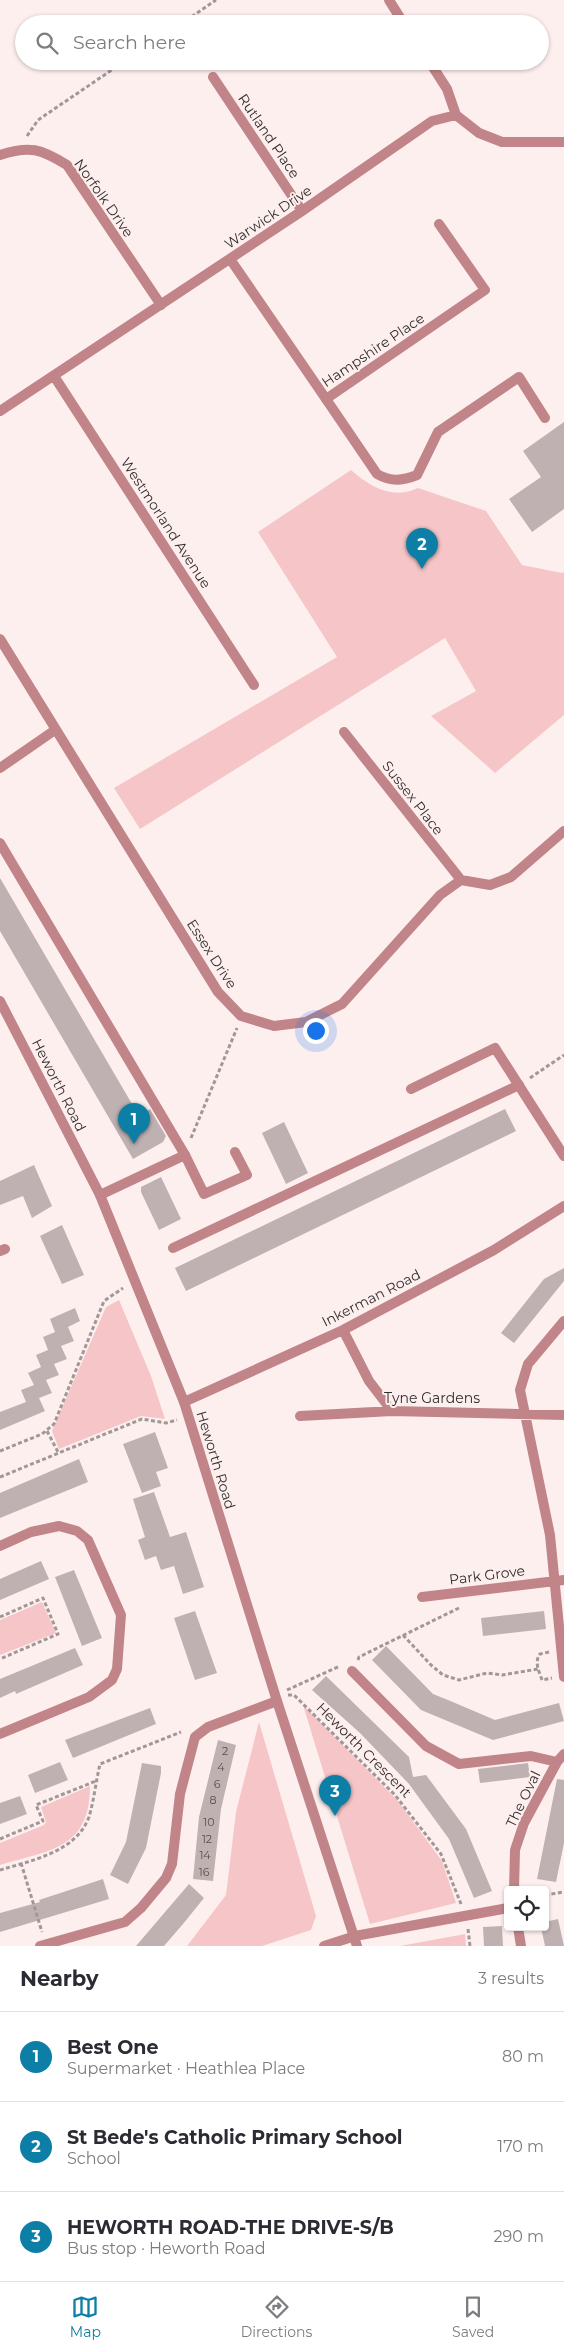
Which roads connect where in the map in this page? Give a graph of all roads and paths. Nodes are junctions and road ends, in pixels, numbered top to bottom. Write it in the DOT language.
graph roads {
  1 [pos="216,0"];
  2 [pos="389,0"];
  3 [pos="194,15"];
  4 [pos="398,15"];
  5 [pos="112,70"];
  6 [pos="434,70"];
  7 [pos="213,77"];
  8 [pos="456,115"];
  9 [pos="564,142"];
  10 [pos="19,148"];
  11 [pos="0,155"];
  12 [pos="302,211"];
  13 [pos="439,224"];
  14 [pos="230,259"];
  15 [pos="161,305"];
  16 [pos="54,376"];
  17 [pos="326,399"];
  18 [pos="0,411"];
  19 [pos="545,418"];
  20 [pos="0,639"];
  21 [pos="254,685"];
  22 [pos="55,730"];
  23 [pos="344,732"];
  24 [pos="0,768"];
  25 [pos="564,831"];
  26 [pos="0,843"];
  27 [pos="461,880"];
  28 [pos="0,1001"];
  29 [pos="242,1016"];
  30 [pos="4,1018"];
  31 [pos="564,1055"];
  32 [pos="519,1085"];
  33 [pos="411,1089"];
  34 [pos="235,1152"];
  35 [pos="185,1155"];
  36 [pos="564,1156"];
  37 [pos="100,1195"];
  38 [pos="564,1206"];
  39 [pos="172,1248"];
  40 [pos="136,1279"];
  41 [pos="564,1321"];
  42 [pos="343,1330"];
  43 [pos="184,1402"];
  44 [pos="392,1411"];
  45 [pos="523,1413"];
  46 [pos="564,1415"];
  47 [pos="300,1416"];
  48 [pos="189,1417"];
  49 [pos="47,1431"];
  50 [pos="0,1451"];
  51 [pos="58,1452"];
  52 [pos="0,1477"];
  53 [pos="0,1546"];
  54 [pos="560,1580"];
  55 [pos="486,1589"];
  56 [pos="422,1597"];
  57 [pos="0,1617"];
  58 [pos="403,1635"];
  59 [pos="0,1659"];
  60 [pos="538,1670"];
  61 [pos="352,1671"];
  62 [pos="564,1677"];
  63 [pos="276,1698"];
  64 [pos="0,1734"];
  65 [pos="195,1736"];
  66 [pos="561,1758"];
  67 [pos="96,1781"];
  68 [pos="0,1839"];
  69 [pos="21,1863"];
  70 [pos="0,1870"];
  71 [pos="514,1886"];
  72 [pos="564,1892"];
  73 [pos="549,1894"];
  74 [pos="504,1909"];
  75 [pos="466,1916"];
  76 [pos="519,1931"];
  77 [pos="356,1941"];
  78 [pos="43,1945"];
  79 [pos="324,1946"];
  80 [pos="470,1946"];
  81 [pos="522,1946"];
  1 -- 3 [label="path"];
  2 -- 4 [label="street"];
  5 -- 10 [label="path"];
  6 -- 8 [label="street"];
  7 -- 12 [label="street, Rutland Place"];
  8 -- 9 [label="street"];
  8 -- 12 [label="street, Warwick Drive"];
  10 -- 11 [label="street, Norfolk Drive"];
  10 -- 15 [label="street, Norfolk Drive"];
  12 -- 14 [label="street, Warwick Drive"];
  13 -- 17 [label="street, Hampshire Place"];
  14 -- 15 [label="street, Warwick Drive"];
  14 -- 17 [label="street, Hampshire Place"];
  15 -- 16 [label="street, Warwick Drive"];
  16 -- 18 [label="street, Warwick Drive"];
  16 -- 21 [label="street, Westmorland Avenue"];
  17 -- 19 [label="street"];
  20 -- 22 [label="street, Essex Drive"];
  22 -- 24 [label="street"];
  22 -- 29 [label="street, Essex Drive"];
  23 -- 27 [label="street, Sussex Place"];
  25 -- 27 [label="street"];
  26 -- 35 [label="street"];
  27 -- 29 [label="street, Essex Drive"];
  28 -- 30 [label="street, Heworth Road"];
  29 -- 35 [label="path"];
  30 -- 37 [label="street, Heworth Road"];
  31 -- 32 [label="path"];
  32 -- 33 [label="street"];
  32 -- 36 [label="street"];
  32 -- 39 [label="street"];
  34 -- 35 [label="street"];
  35 -- 37 [label="street"];
  37 -- 40 [label="street, Heworth Road"];
  38 -- 42 [label="street, Inkerman Road"];
  40 -- 43 [label="street, Heworth Road"];
  40 -- 49 [label="path"];
  41 -- 45 [label="street"];
  42 -- 43 [label="street, Inkerman Road"];
  42 -- 44 [label="street"];
  43 -- 48 [label="street, Heworth Road"];
  44 -- 45 [label="street, Tyne Gardens"];
  44 -- 47 [label="street, Tyne Gardens"];
  45 -- 46 [label="street, Tyne Gardens"];
  45 -- 54 [label="street"];
  48 -- 51 [label="path"];
  48 -- 63 [label="street, Heworth Road"];
  49 -- 50 [label="path"];
  49 -- 51 [label="path"];
  51 -- 52 [label="path"];
  53 -- 64 [label="street"];
  54 -- 55 [label="street, Park Grove"];
  54 -- 62 [label="street"];
  55 -- 56 [label="street, Park Grove"];
  55 -- 58 [label="path"];
  57 -- 59 [label="path"];
  58 -- 60 [label="path"];
  58 -- 61 [label="path"];
  61 -- 63 [label="path"];
  61 -- 66 [label="street"];
  63 -- 65 [label="street"];
  63 -- 75 [label="path, Heworth Crescent"];
  63 -- 77 [label="street, Heworth Road"];
  65 -- 67 [label="path"];
  65 -- 78 [label="street"];
  66 -- 71 [label="street, The Oval"];
  67 -- 68 [label="path"];
  67 -- 69 [label="path"];
  69 -- 70 [label="path"];
  69 -- 78 [label="path"];
  72 -- 73 [label="path"];
  74 -- 75 [label="street"];
  75 -- 77 [label="street"];
  75 -- 80 [label="path, Heworth Crescent"];
  76 -- 81 [label="street"];
  77 -- 79 [label="street"];
}
